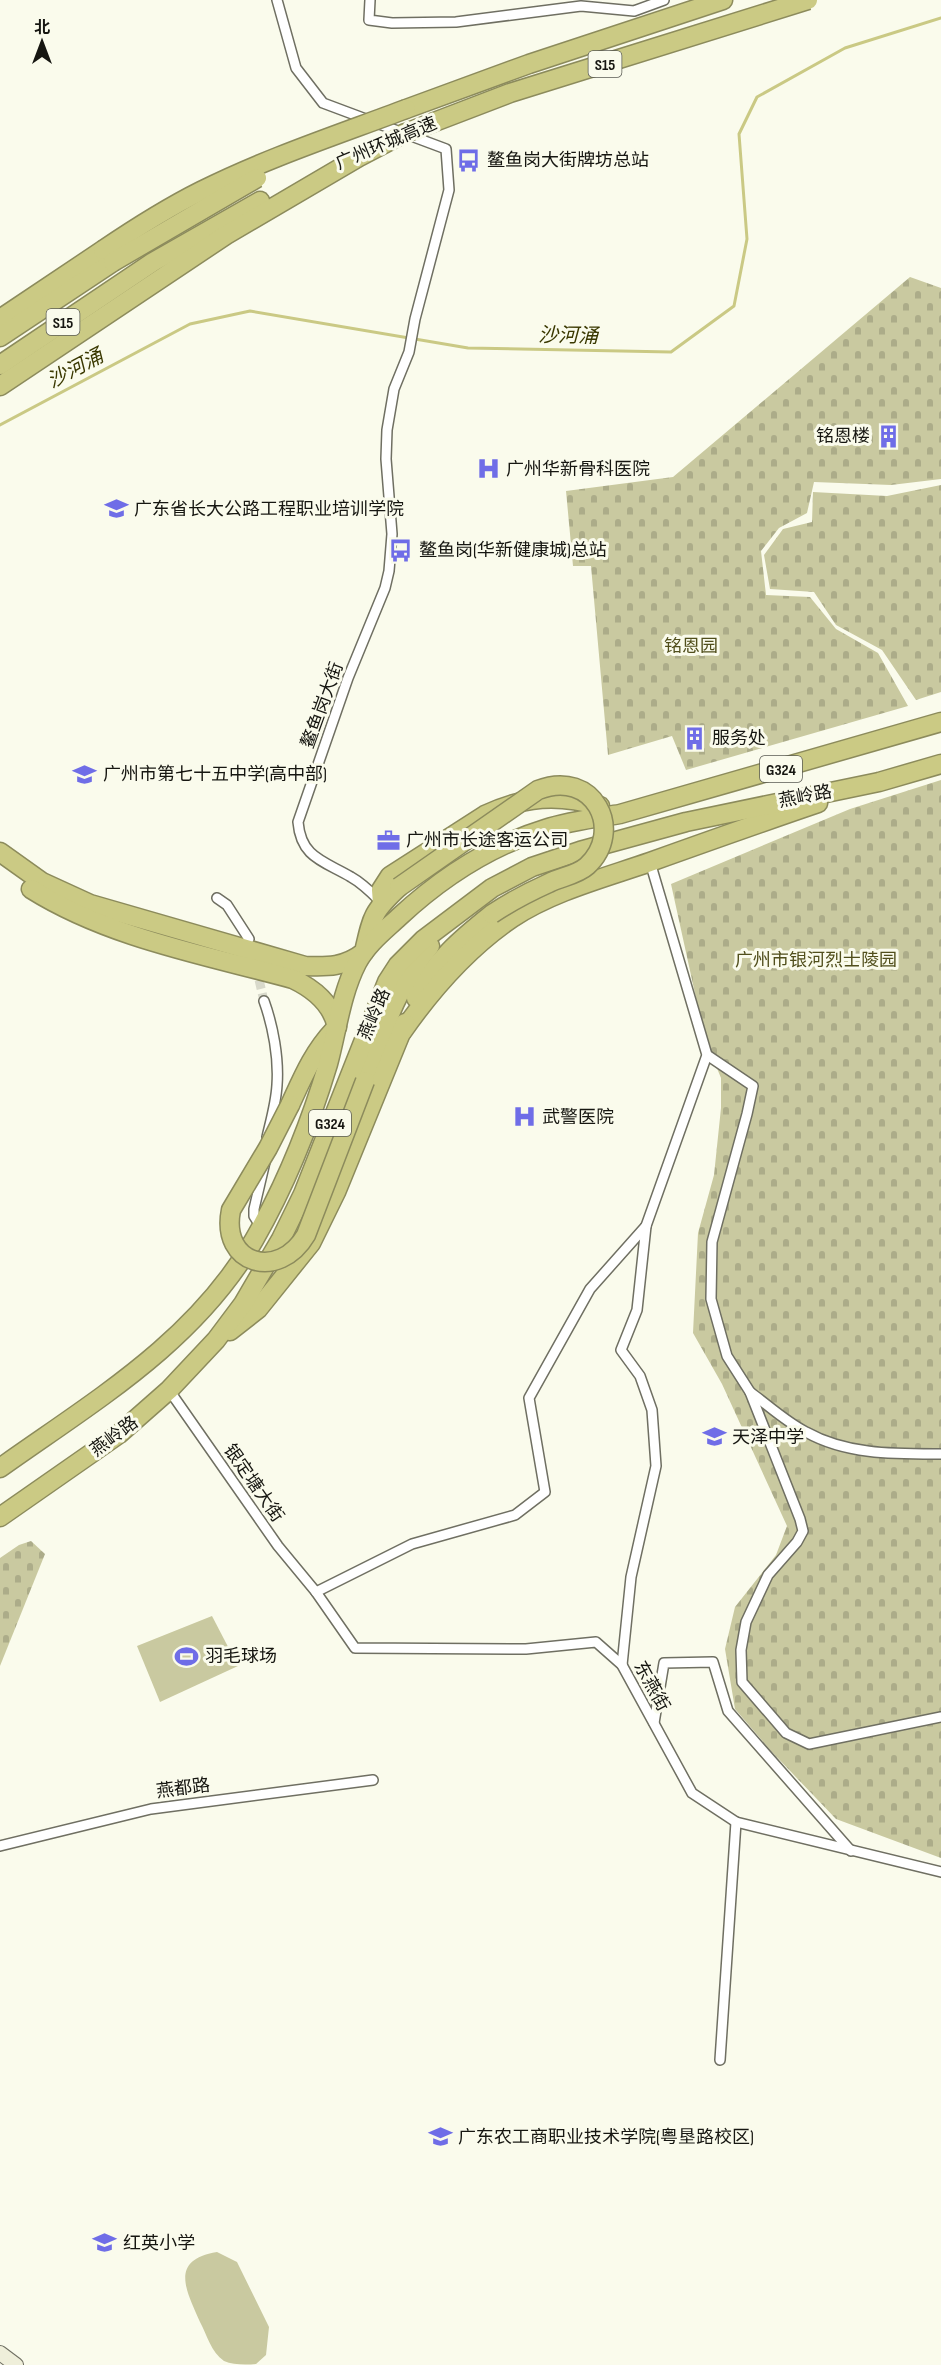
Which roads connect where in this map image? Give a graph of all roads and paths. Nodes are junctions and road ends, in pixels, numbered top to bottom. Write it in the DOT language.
graph roads {
  1 [pos="278,0"];
  2 [pos="370,0"];
  3 [pos="664,0"];
  4 [pos="723,0"];
  5 [pos="808,0"];
  6 [pos="406,109"];
  7 [pos="403,134"];
  8 [pos="0,319"];
  9 [pos="0,337"];
  10 [pos="0,365"];
  11 [pos="0,386"];
  12 [pos="941,722"];
  13 [pos="941,764"];
  14 [pos="879,782"];
  15 [pos="620,814"];
  16 [pos="0,852"];
  17 [pos="650,862"];
  18 [pos="0,866"];
  19 [pos="217,898"];
  20 [pos="382,903"];
  21 [pos="454,917"];
  22 [pos="169,937"];
  23 [pos="249,939"];
  24 [pos="364,952"];
  25 [pos="264,1001"];
  26 [pos="337,1027"];
  27 [pos="402,1032"];
  28 [pos="706,1055"];
  29 [pos="646,1226"];
  30 [pos="261,1227"];
  31 [pos="216,1340"];
  32 [pos="169,1390"];
  33 [pos="750,1392"];
  34 [pos="941,1454"];
  35 [pos="0,1468"];
  36 [pos="0,1517"];
  37 [pos="316,1592"];
  38 [pos="622,1665"];
  39 [pos="941,1717"];
  40 [pos="654,1723"];
  41 [pos="374,1780"];
  42 [pos="736,1822"];
  43 [pos="0,1846"];
  44 [pos="851,1851"];
  45 [pos="941,1872"];
  46 [pos="720,2060"];
  47 [pos="0,2353"];
  48 [pos="16,2365"];
  1 -- 20 [label="street, 鳌鱼岗大街"];
  2 -- 3 [label="street"];
  4 -- 6 [label="highway, 广州环城高速 / S15"];
  5 -- 7 [label="highway, 广州环城高速 / S15, bridge"];
  6 -- 8 [label="highway, bridge"];
  6 -- 9 [label="highway, 广州环城高速 / S15, bridge"];
  7 -- 10 [label="highway, 广州环城高速 / S15"];
  7 -- 11 [label="highway"];
  12 -- 15 [label="highway, 燕岭路 / G324"];
  13 -- 14 [label="highway, 燕岭路 / G324"];
  14 -- 17 [label="highway"];
  14 -- 21 [label="highway, 燕岭路 / G324"];
  15 -- 20 [label="highway"];
  15 -- 24 [label="highway, 燕岭路 / G324"];
  16 -- 22 [label="highway"];
  17 -- 27 [label="highway"];
  17 -- 28 [label="street"];
  18 -- 22 [label="highway"];
  19 -- 23 [label="street"];
  20 -- 24 [label="highway"];
  20 -- 27 [label="highway, bridge"];
  21 -- 26 [label="highway, bridge"];
  21 -- 31 [label="highway, 燕岭路 / G324"];
  22 -- 24 [label="highway"];
  22 -- 26 [label="highway"];
  24 -- 26 [label="highway, 燕岭路 / G324"];
  25 -- 30 [label="street"];
  26 -- 30 [label="highway, 燕岭路 / G324"];
  27 -- 31 [label="highway"];
  28 -- 29 [label="street"];
  28 -- 33 [label="street"];
  29 -- 37 [label="street"];
  29 -- 38 [label="street"];
  30 -- 35 [label="highway, 燕岭路 / G324"];
  31 -- 32 [label="highway, 燕岭路 / G324"];
  32 -- 36 [label="highway, 燕岭路 / G324"];
  32 -- 37 [label="street, 银定塘大街"];
  33 -- 34 [label="street"];
  33 -- 39 [label="street"];
  37 -- 38 [label="street, 东燕街"];
  38 -- 40 [label="street, 东燕街"];
  40 -- 42 [label="street, 东燕街"];
  40 -- 44 [label="street"];
  41 -- 43 [label="street, 燕都路"];
  42 -- 44 [label="street, 东燕街"];
  42 -- 46 [label="street"];
  44 -- 45 [label="street, 东燕街"];
  47 -- 48 [label="main road"];
}
